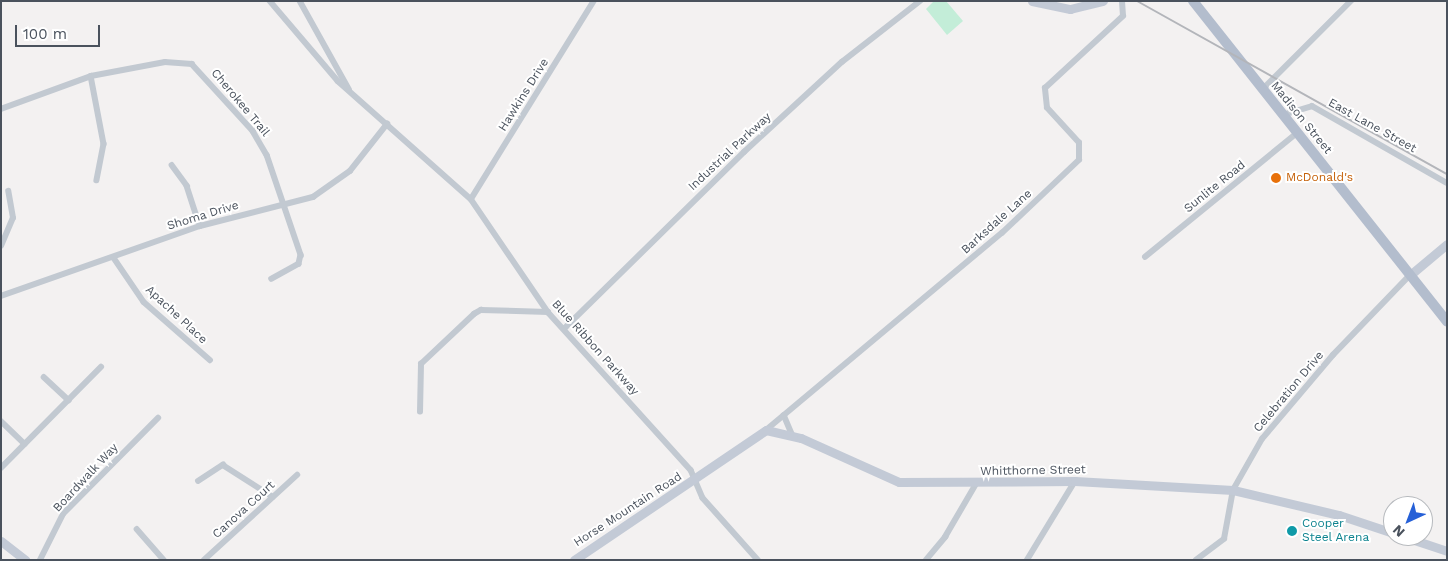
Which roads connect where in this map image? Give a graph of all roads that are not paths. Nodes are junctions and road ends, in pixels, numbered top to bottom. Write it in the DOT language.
graph roads {
  1 [pos="270,1"];
  2 [pos="300,1"];
  3 [pos="594,1"];
  4 [pos="920,1"];
  5 [pos="1032,1"];
  6 [pos="1103,1"];
  7 [pos="1122,1"];
  8 [pos="1193,1"];
  9 [pos="1351,1"];
  10 [pos="91,76"];
  11 [pos="1262,90"];
  12 [pos="349,91"];
  13 [pos="1,109"];
  14 [pos="1283,115"];
  15 [pos="387,124"];
  16 [pos="1298,133"];
  17 [pos="172,165"];
  18 [pos="97,180"];
  19 [pos="1447,182"];
  20 [pos="8,191"];
  21 [pos="471,199"];
  22 [pos="284,204"];
  23 [pos="200,226"];
  24 [pos="1447,244"];
  25 [pos="1,246"];
  26 [pos="1146,257"];
  27 [pos="114,258"];
  28 [pos="1410,274"];
  29 [pos="272,280"];
  30 [pos="1,296"];
  31 [pos="548,312"];
  32 [pos="1447,321"];
  33 [pos="565,328"];
  34 [pos="210,360"];
  35 [pos="101,367"];
  36 [pos="44,377"];
  37 [pos="68,400"];
  38 [pos="420,412"];
  39 [pos="784,415"];
  40 [pos="158,418"];
  41 [pos="1,421"];
  42 [pos="766,430"];
  43 [pos="793,436"];
  44 [pos="25,444"];
  45 [pos="1,468"];
  46 [pos="297,475"];
  47 [pos="198,481"];
  48 [pos="1075,481"];
  49 [pos="695,482"];
  50 [pos="976,484"];
  51 [pos="1233,490"];
  52 [pos="273,497"];
  53 [pos="137,529"];
  54 [pos="1383,530"];
  55 [pos="1,542"];
  56 [pos="1432,546"];
  57 [pos="1447,551"];
  58 [pos="25,560"];
  59 [pos="40,560"];
  60 [pos="164,560"];
  61 [pos="204,560"];
  62 [pos="574,560"];
  63 [pos="758,560"];
  64 [pos="926,560"];
  65 [pos="1027,560"];
  66 [pos="1196,560"];
  1 -- 12 [label="street, Blue Ribbon Parkway"];
  2 -- 12 [label="street, Blue Ribbon Parkway"];
  3 -- 21 [label="street, Hawkins Drive"];
  4 -- 33 [label="street, Industrial Parkway"];
  5 -- 6 [label="street"];
  7 -- 39 [label="street, Barksdale Lane"];
  8 -- 11 [label="main road, Madison Street"];
  9 -- 11 [label="street"];
  10 -- 13 [label="street, Cherokee Trail"];
  10 -- 18 [label="street"];
  10 -- 22 [label="street, Cherokee Trail"];
  11 -- 14 [label="main road, Madison Street"];
  12 -- 15 [label="street, Blue Ribbon Parkway"];
  14 -- 16 [label="main road, Madison Street"];
  14 -- 19 [label="street, East Lane Street"];
  15 -- 21 [label="street, Blue Ribbon Parkway"];
  15 -- 22 [label="street, Shoma Drive"];
  16 -- 26 [label="street, Sunlite Road"];
  16 -- 28 [label="main road, Madison Street"];
  17 -- 23 [label="street"];
  20 -- 25 [label="street"];
  21 -- 31 [label="street, Blue Ribbon Parkway"];
  22 -- 23 [label="street, Shoma Drive"];
  22 -- 29 [label="street, Cherokee Trail"];
  23 -- 27 [label="street, Shoma Drive"];
  24 -- 28 [label="street"];
  27 -- 30 [label="street, Shoma Drive"];
  27 -- 34 [label="street, Apache Place"];
  28 -- 32 [label="main road, Madison Street"];
  28 -- 51 [label="street, Celebration Drive"];
  31 -- 33 [label="street, Blue Ribbon Parkway"];
  31 -- 38 [label="street"];
  33 -- 49 [label="street, Blue Ribbon Parkway"];
  35 -- 37 [label="street"];
  36 -- 37 [label="street"];
  37 -- 44 [label="street"];
  39 -- 42 [label="street, Barksdale Lane"];
  39 -- 43 [label="street"];
  40 -- 59 [label="street, Boardwalk Way"];
  41 -- 44 [label="street"];
  42 -- 43 [label="street, Whitthorne Street"];
  42 -- 49 [label="street"];
  43 -- 50 [label="street, Whitthorne Street"];
  44 -- 45 [label="street"];
  46 -- 52 [label="street, Canova Court"];
  47 -- 52 [label="street"];
  48 -- 50 [label="street, Whitthorne Street"];
  48 -- 51 [label="street, Whitthorne Street"];
  48 -- 65 [label="street"];
  49 -- 62 [label="street, Horse Mountain Road"];
  49 -- 63 [label="street, Blue Ribbon Parkway"];
  50 -- 64 [label="street"];
  51 -- 54 [label="street, Whitthorne Street"];
  51 -- 66 [label="street, Celebration Drive"];
  52 -- 61 [label="street, Canova Court"];
  53 -- 60 [label="street"];
  55 -- 58 [label="street"];
  56 -- 57 [label="street"];
}
